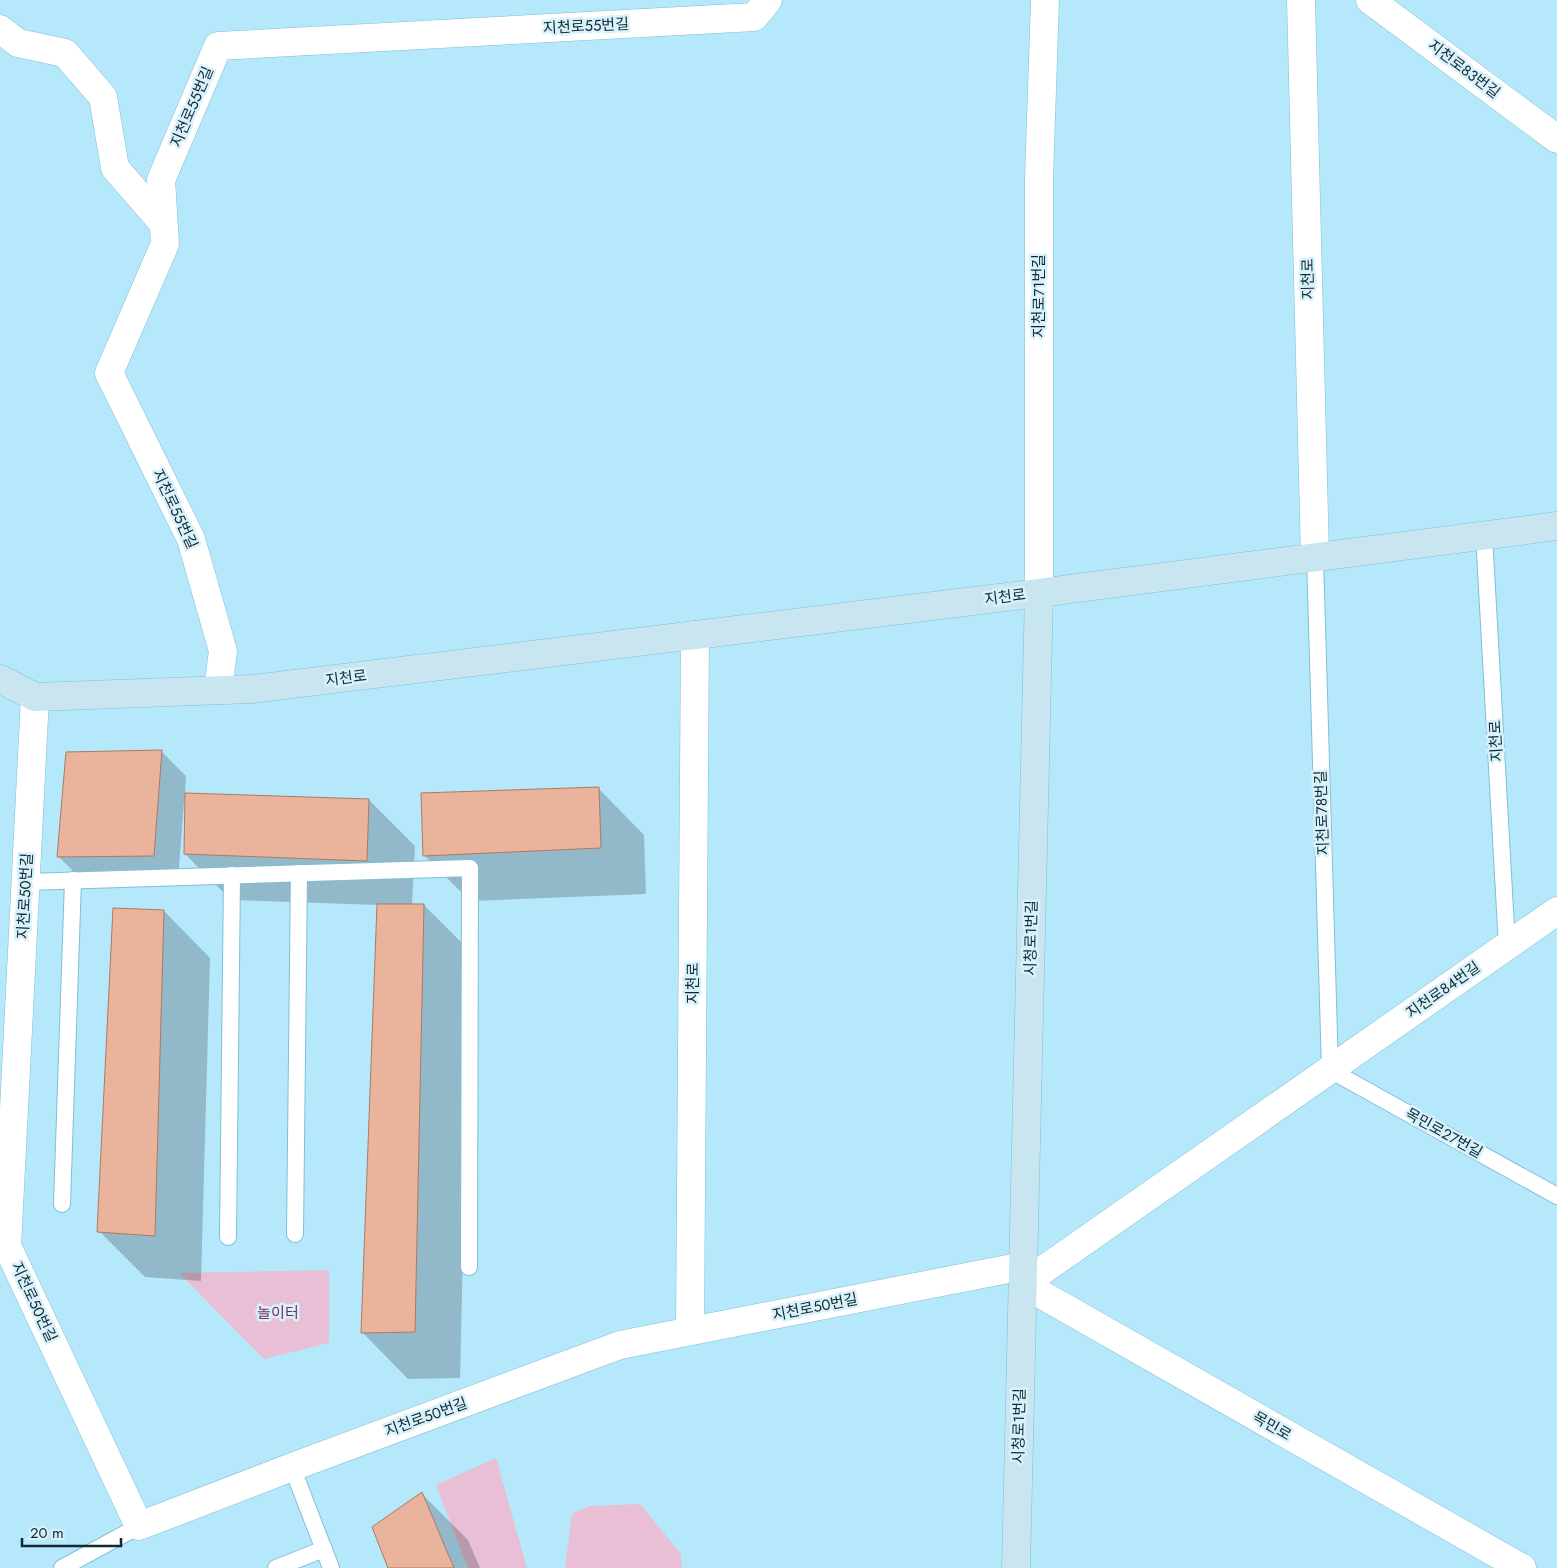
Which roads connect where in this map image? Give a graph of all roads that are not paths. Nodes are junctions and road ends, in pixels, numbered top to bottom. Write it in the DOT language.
graph roads {
  1 [pos="768,0"];
  2 [pos="1045,0"];
  3 [pos="1301,0"];
  4 [pos="1370,0"];
  5 [pos="0,29"];
  6 [pos="1557,139"];
  7 [pos="163,223"];
  8 [pos="1557,526"];
  9 [pos="1484,536"];
  10 [pos="1315,557"];
  11 [pos="1039,593"];
  12 [pos="696,635"];
  13 [pos="0,679"];
  14 [pos="218,690"];
  15 [pos="35,697"];
  16 [pos="299,873"];
  17 [pos="232,875"];
  18 [pos="73,880"];
  19 [pos="26,882"];
  20 [pos="1557,911"];
  21 [pos="1507,946"];
  22 [pos="1330,1070"];
  23 [pos="1557,1196"];
  24 [pos="62,1204"];
  25 [pos="295,1234"];
  26 [pos="228,1237"];
  27 [pos="4,1247"];
  28 [pos="469,1267"];
  29 [pos="1023,1275"];
  30 [pos="690,1331"];
  31 [pos="292,1467"];
  32 [pos="139,1526"];
  33 [pos="324,1549"];
  34 [pos="62,1568"];
  35 [pos="276,1568"];
  36 [pos="331,1568"];
  37 [pos="1016,1568"];
  38 [pos="1522,1568"];
  1 -- 7 [label="street, 지천로55번길"];
  2 -- 11 [label="street, 지천로71번길"];
  3 -- 10 [label="street, 지천로"];
  4 -- 6 [label="street, 지천로83번길"];
  5 -- 7 [label="street"];
  7 -- 14 [label="street, 지천로55번길"];
  8 -- 9 [label="main road, 지천로"];
  9 -- 10 [label="main road, 지천로"];
  9 -- 21 [label="lane, 지천로"];
  10 -- 11 [label="main road, 지천로"];
  10 -- 22 [label="lane, 지천로78번길"];
  11 -- 12 [label="main road, 지천로"];
  11 -- 29 [label="main road, 시청로1번길"];
  12 -- 14 [label="main road, 지천로"];
  12 -- 30 [label="street, 지천로"];
  13 -- 15 [label="main road, 지천로"];
  14 -- 15 [label="main road, 지천로"];
  15 -- 19 [label="street, 지천로50번길"];
  16 -- 17 [label="lane"];
  16 -- 25 [label="lane"];
  16 -- 28 [label="lane"];
  17 -- 18 [label="lane"];
  17 -- 26 [label="lane"];
  18 -- 19 [label="lane"];
  18 -- 24 [label="lane"];
  19 -- 27 [label="street, 지천로50번길"];
  20 -- 21 [label="street, 지천로84번길"];
  21 -- 22 [label="street, 지천로84번길"];
  22 -- 23 [label="lane, 목민로27번길"];
  22 -- 29 [label="street"];
  27 -- 32 [label="street, 지천로50번길"];
  29 -- 30 [label="street, 지천로50번길"];
  29 -- 37 [label="main road, 시청로1번길"];
  29 -- 38 [label="street, 목민로"];
  30 -- 31 [label="street, 지천로50번길"];
  31 -- 32 [label="street, 지천로50번길"];
  31 -- 33 [label="lane"];
  32 -- 34 [label="lane"];
  33 -- 35 [label="lane"];
  33 -- 36 [label="lane"];
}
